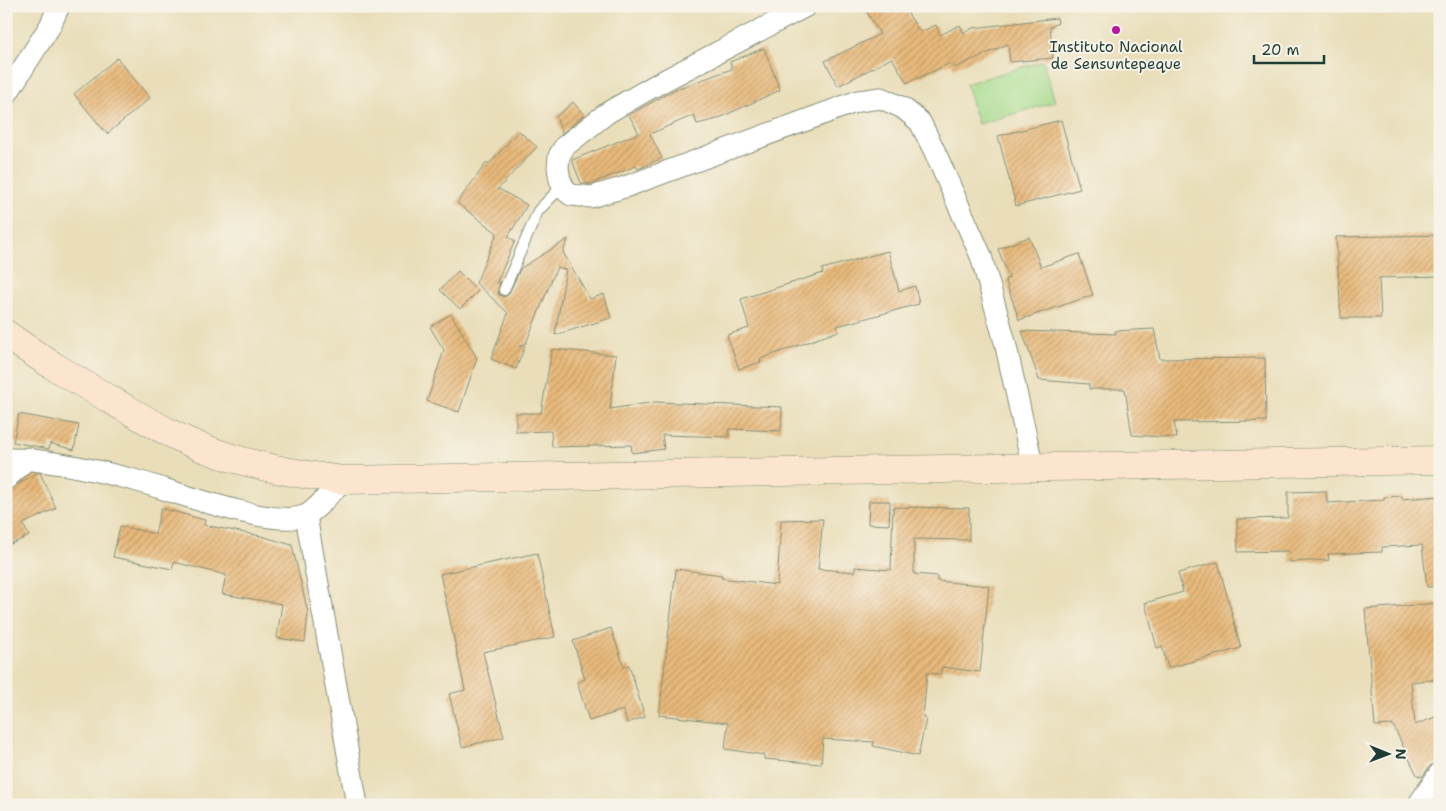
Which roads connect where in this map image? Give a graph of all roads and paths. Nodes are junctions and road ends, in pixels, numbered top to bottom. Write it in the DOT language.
graph roads {
  1 [pos="59,6"];
  2 [pos="806,6"];
  3 [pos="6,96"];
  4 [pos="563,185"];
  5 [pos="504,290"];
  6 [pos="6,334"];
  7 [pos="28,458"];
  8 [pos="6,459"];
  9 [pos="1440,460"];
  10 [pos="1034,468"];
  11 [pos="6,479"];
  12 [pos="343,480"];
  13 [pos="306,516"];
  14 [pos="1440,773"];
  15 [pos="357,805"];
  16 [pos="1418,805"];
  1 -- 3 [label="street"];
  2 -- 4 [label="street"];
  4 -- 5 [label="lane"];
  4 -- 10 [label="street"];
  6 -- 12 [label="main road"];
  7 -- 8 [label="street"];
  7 -- 11 [label="street"];
  7 -- 13 [label="street"];
  9 -- 10 [label="main road"];
  10 -- 12 [label="main road"];
  12 -- 13 [label="street"];
  13 -- 15 [label="street"];
  14 -- 16 [label="street"];
}
